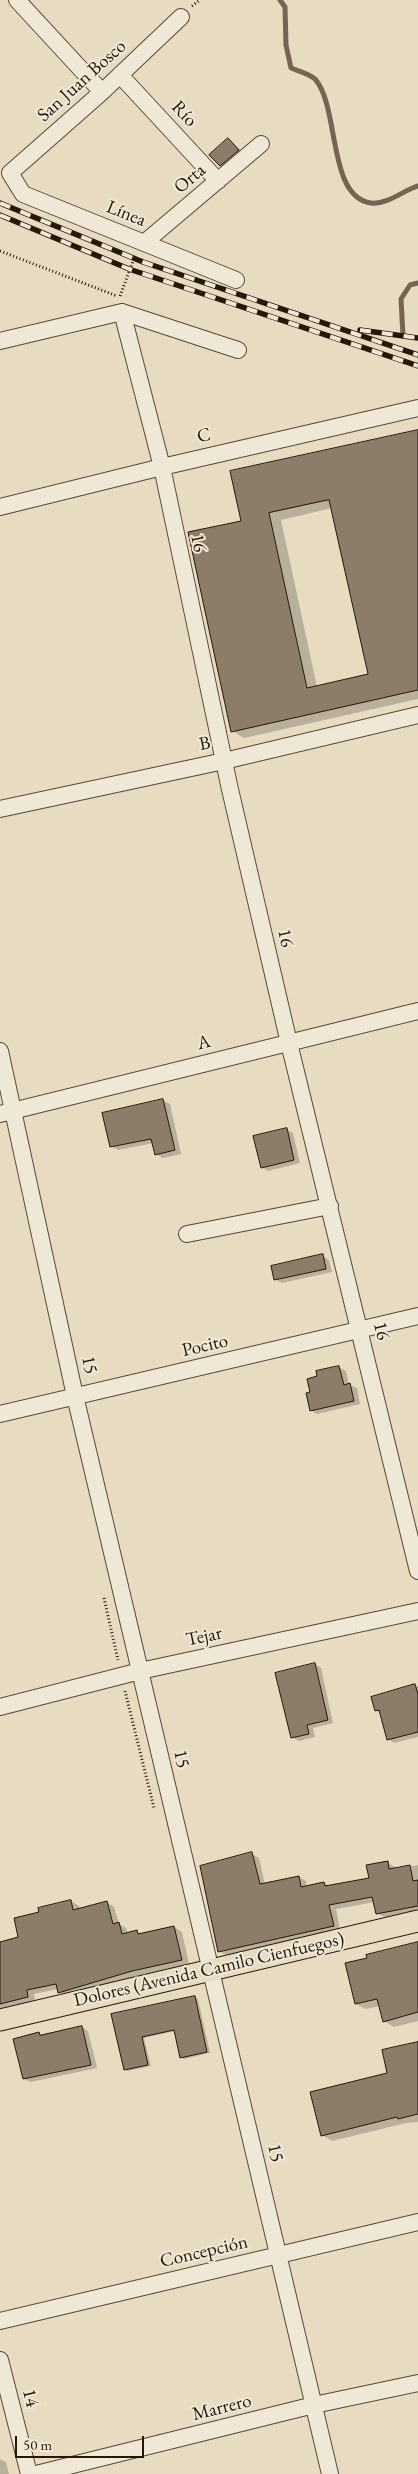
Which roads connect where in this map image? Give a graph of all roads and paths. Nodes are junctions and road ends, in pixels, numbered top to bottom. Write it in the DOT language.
graph roads {
  1 [pos="17,0"];
  2 [pos="181,17"];
  3 [pos="120,75"];
  4 [pos="102,92"];
  5 [pos="261,144"];
  6 [pos="10,173"];
  7 [pos="218,181"];
  8 [pos="144,243"];
  9 [pos="0,251"];
  10 [pos="236,280"];
  11 [pos="121,304"];
  12 [pos="0,340"];
  13 [pos="238,350"];
  14 [pos="418,408"];
  15 [pos="162,467"];
  16 [pos="0,507"];
  17 [pos="418,715"];
  18 [pos="224,761"];
  19 [pos="0,809"];
  20 [pos="418,1011"];
  21 [pos="289,1043"];
  22 [pos="0,1051"];
  23 [pos="7,1112"];
  24 [pos="330,1206"];
  25 [pos="187,1234"];
  26 [pos="418,1316"];
  27 [pos="360,1330"];
  28 [pos="75,1396"];
  29 [pos="0,1414"];
  30 [pos="418,1571"];
  31 [pos="418,1611"];
  32 [pos="140,1672"];
  33 [pos="0,1706"];
  34 [pos="418,1921"];
  35 [pos="211,1969"];
  36 [pos="0,2020"];
  37 [pos="418,2222"];
  38 [pos="278,2255"];
  39 [pos="0,2321"];
  40 [pos="0,2360"];
  41 [pos="418,2383"];
  42 [pos="314,2405"];
  43 [pos="29,2474"];
  44 [pos="36,2474"];
  45 [pos="330,2474"];
  1 -- 4 [label="street"];
  2 -- 3 [label="street, San Juan Bosco"];
  3 -- 4 [label="street, San Juan Bosco"];
  3 -- 7 [label="street, Río"];
  4 -- 6 [label="street, San Juan Bosco"];
  5 -- 7 [label="street, Orta"];
  6 -- 8 [label="street, Línea"];
  7 -- 8 [label="street, Orta"];
  8 -- 10 [label="street, Línea"];
  8 -- 11 [label="path"];
  9 -- 11 [label="path"];
  11 -- 12 [label="street"];
  11 -- 13 [label="street"];
  11 -- 15 [label="street, 16"];
  14 -- 15 [label="street, C"];
  15 -- 16 [label="street, C"];
  15 -- 18 [label="street, 16"];
  17 -- 18 [label="street, B"];
  18 -- 19 [label="street, B"];
  18 -- 21 [label="street, 16"];
  20 -- 21 [label="street, A"];
  21 -- 23 [label="street, A"];
  21 -- 24 [label="street, 16"];
  22 -- 23 [label="street, 15"];
  23 -- 28 [label="street, 15"];
  24 -- 25 [label="street"];
  24 -- 27 [label="street, 16"];
  26 -- 27 [label="street, Pocito"];
  27 -- 28 [label="street, Pocito"];
  27 -- 30 [label="street, 16"];
  28 -- 29 [label="street, Pocito"];
  28 -- 32 [label="street, 15"];
  31 -- 32 [label="street, Tejar"];
  32 -- 33 [label="street, Tejar"];
  32 -- 35 [label="street, 15"];
  34 -- 35 [label="main road, Dolores (Avenida Camilo Cienfuegos)"];
  35 -- 36 [label="main road, Dolores (Avenida Camilo Cienfuegos)"];
  35 -- 38 [label="street, 15"];
  37 -- 38 [label="street, Concepción"];
  38 -- 39 [label="street, Concepción"];
  38 -- 42 [label="street, 15"];
  40 -- 43 [label="street, 14"];
  41 -- 42 [label="street, Marrero"];
  42 -- 44 [label="street, Marrero"];
  42 -- 45 [label="street, 15"];
}
